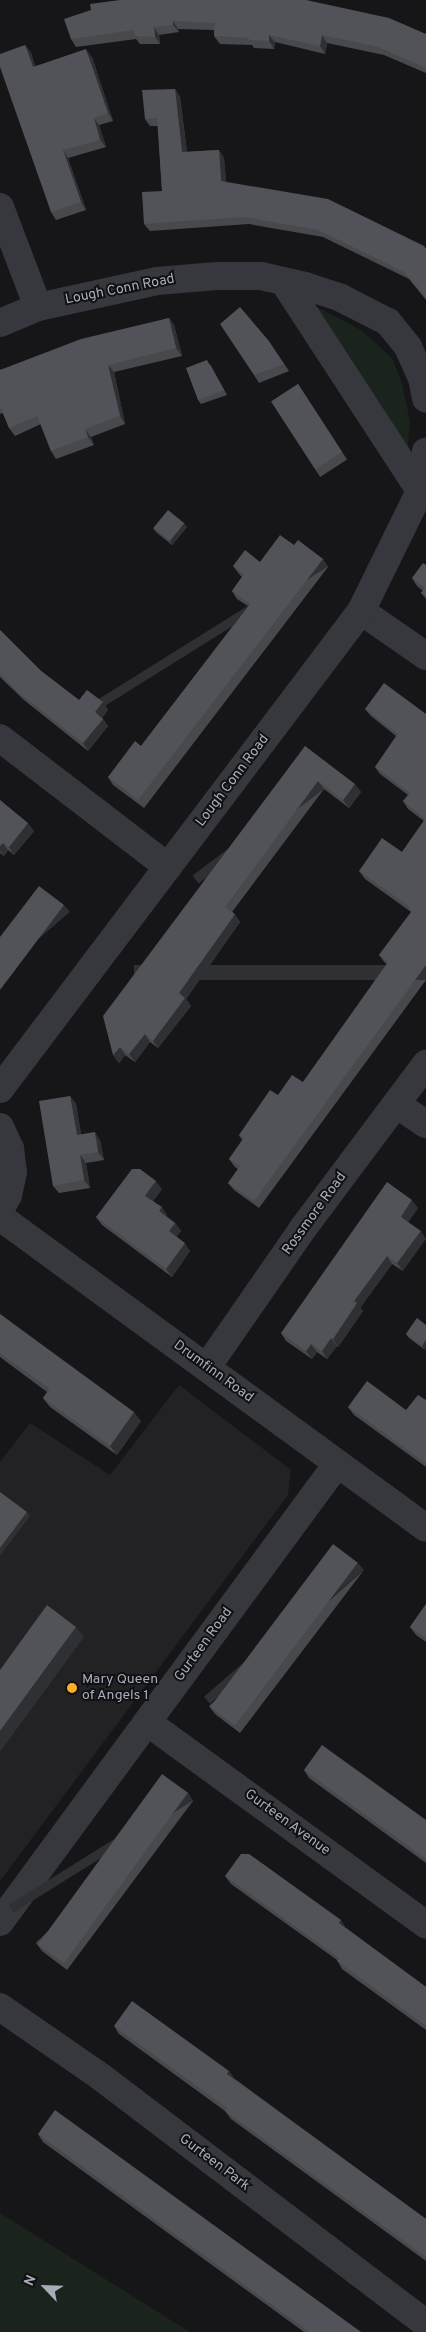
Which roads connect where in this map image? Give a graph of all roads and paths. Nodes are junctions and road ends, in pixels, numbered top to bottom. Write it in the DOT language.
graph roads {
  1 [pos="0,207"];
  2 [pos="284,282"];
  3 [pos="38,307"];
  4 [pos="0,323"];
  5 [pos="426,399"];
  6 [pos="426,451"];
  7 [pos="420,491"];
  8 [pos="362,610"];
  9 [pos="426,656"];
  10 [pos="0,738"];
  11 [pos="168,867"];
  12 [pos="426,1064"];
  13 [pos="0,1089"];
  14 [pos="396,1104"];
  15 [pos="426,1124"];
  16 [pos="0,1127"];
  17 [pos="0,1210"];
  18 [pos="0,1217"];
  19 [pos="208,1367"];
  20 [pos="337,1464"];
  21 [pos="426,1528"];
  22 [pos="147,1722"];
  23 [pos="0,1922"];
  24 [pos="426,1925"];
  25 [pos="0,2007"];
  26 [pos="426,2324"];
  1 -- 3 [label="street"];
  2 -- 3 [label="street, Lough Conn Road"];
  2 -- 5 [label="street, Lough Conn Road"];
  2 -- 7 [label="street"];
  3 -- 4 [label="street, Lough Conn Road"];
  6 -- 7 [label="street, Lough Conn Road"];
  7 -- 8 [label="street, Lough Conn Road"];
  8 -- 9 [label="street"];
  8 -- 11 [label="street, Lough Conn Road"];
  10 -- 11 [label="street"];
  11 -- 13 [label="street, Lough Conn Road"];
  12 -- 14 [label="street, Rossmore Road"];
  14 -- 15 [label="street"];
  14 -- 19 [label="street, Rossmore Road"];
  16 -- 17 [label="street"];
  18 -- 19 [label="street, Drumfinn Road"];
  19 -- 20 [label="street, Drumfinn Road"];
  20 -- 21 [label="street, Drumfinn Road"];
  20 -- 22 [label="street, Gurteen Road"];
  22 -- 23 [label="street, Gurteen Road"];
  22 -- 24 [label="street, Gurteen Avenue"];
  25 -- 26 [label="street, Gurteen Park"];
}
